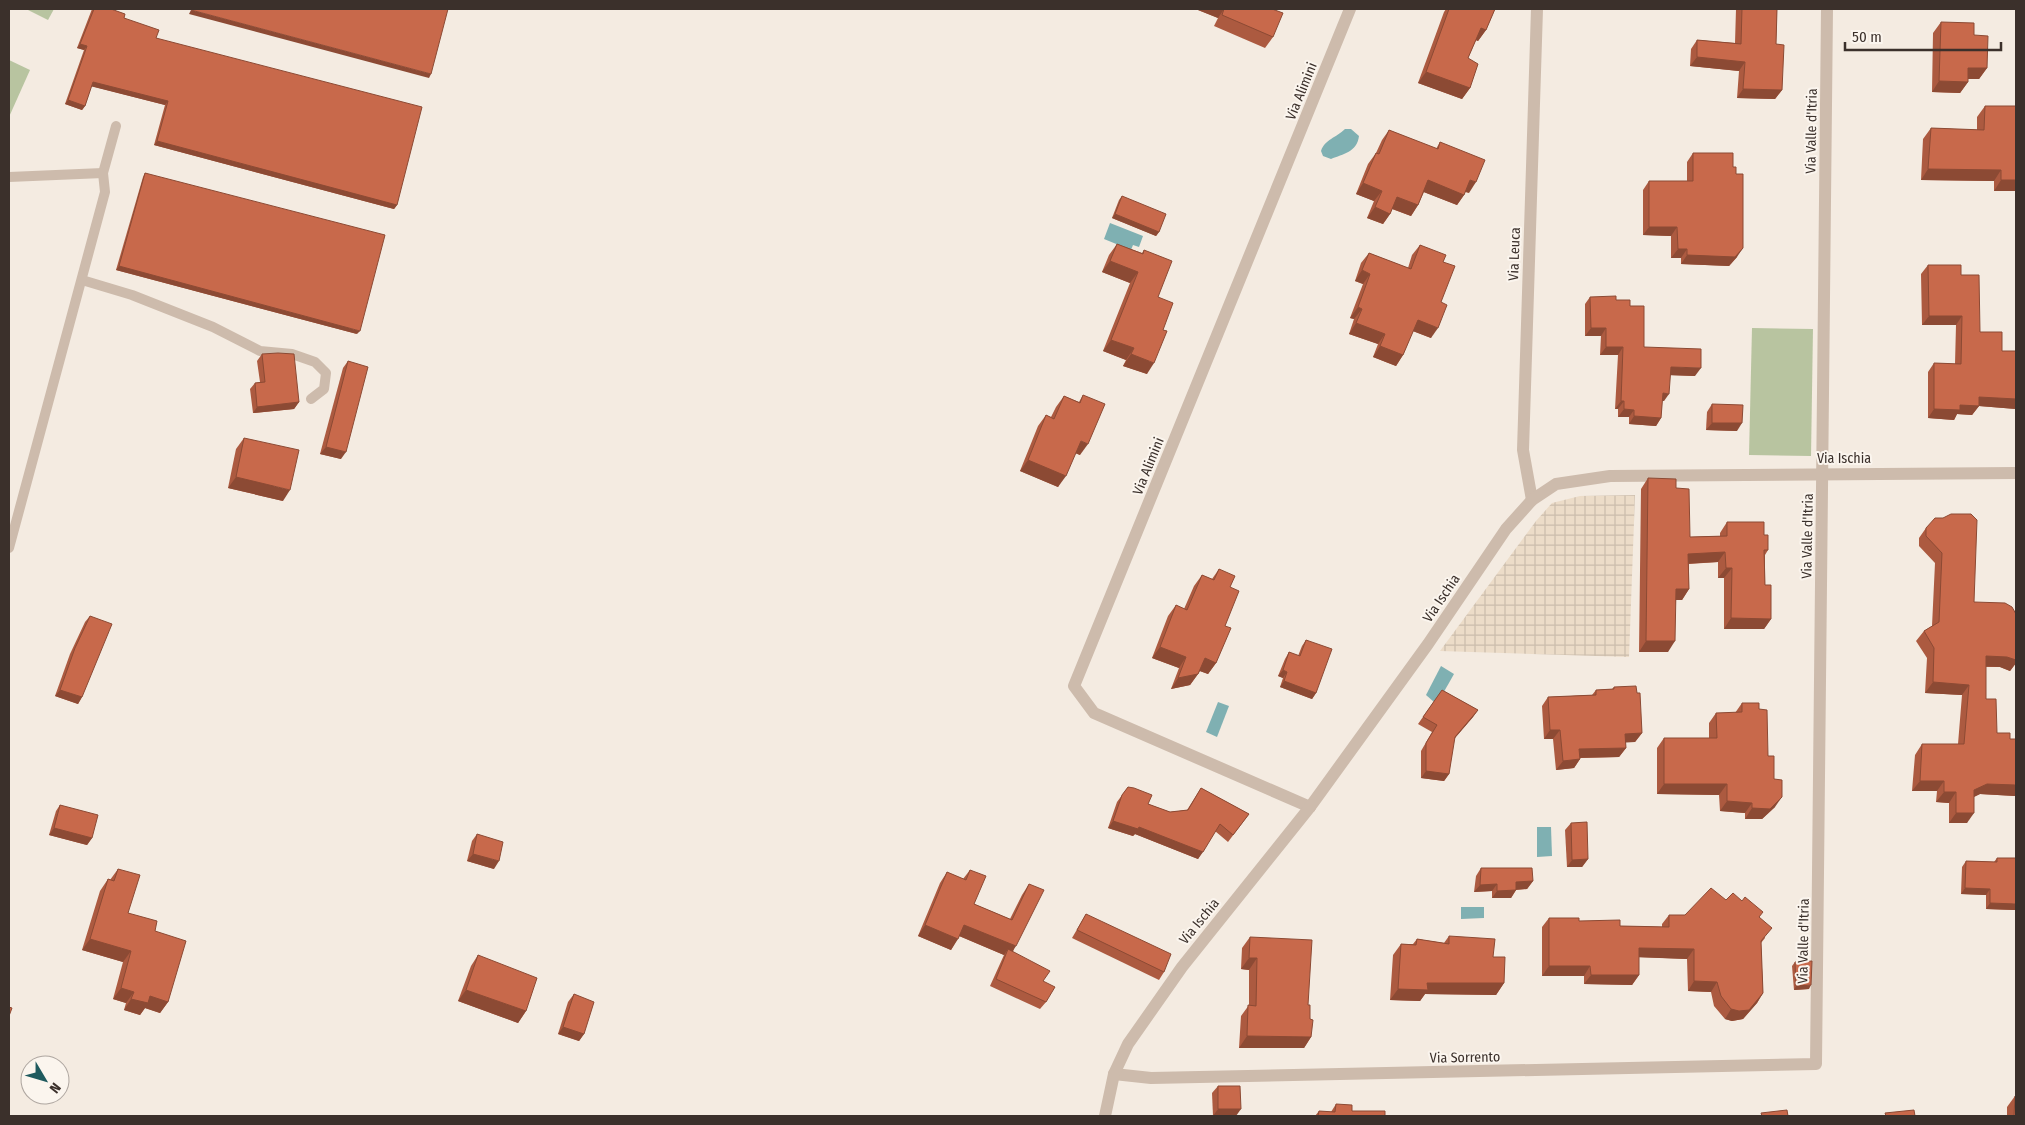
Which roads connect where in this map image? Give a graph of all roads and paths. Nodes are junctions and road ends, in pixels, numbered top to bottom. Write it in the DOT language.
graph roads {
  1 [pos="1350,9"];
  2 [pos="1537,9"];
  3 [pos="1827,9"];
  4 [pos="116,126"];
  5 [pos="103,173"];
  6 [pos="9,177"];
  7 [pos="82,280"];
  8 [pos="311,399"];
  9 [pos="1822,473"];
  10 [pos="2016,473"];
  11 [pos="1532,500"];
  12 [pos="9,548"];
  13 [pos="1310,807"];
  14 [pos="1816,1064"];
  15 [pos="1114,1074"];
  16 [pos="1105,1116"];
  1 -- 13 [label="street, Via Alimini"];
  2 -- 11 [label="street, Via Leuca"];
  3 -- 9 [label="street, Via Valle d'Itria"];
  4 -- 5 [label="lane"];
  5 -- 6 [label="lane"];
  5 -- 7 [label="lane"];
  7 -- 8 [label="lane"];
  7 -- 12 [label="lane"];
  9 -- 10 [label="street, Via Ischia"];
  9 -- 11 [label="street, Via Ischia"];
  9 -- 14 [label="street, Via Valle d'Itria"];
  11 -- 13 [label="street, Via Ischia"];
  13 -- 15 [label="street, Via Ischia"];
  14 -- 15 [label="street, Via Sorrento"];
  15 -- 16 [label="street, Via Ischia"];
}
